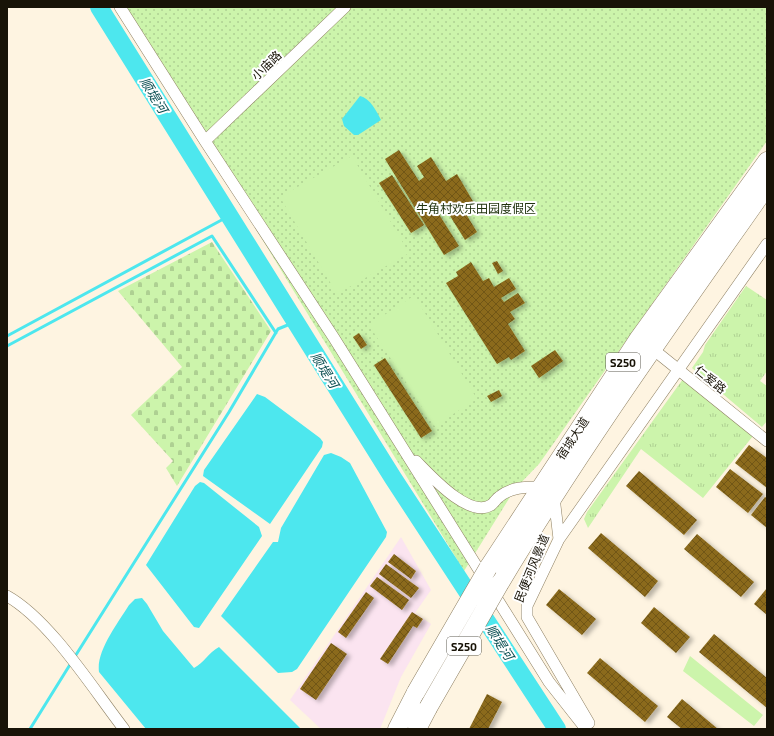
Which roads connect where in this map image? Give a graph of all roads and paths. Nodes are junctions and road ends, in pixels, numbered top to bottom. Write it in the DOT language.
graph roads {
  1 [pos="120,7"];
  2 [pos="345,7"];
  3 [pos="205,141"];
  4 [pos="767,161"];
  5 [pos="767,186"];
  6 [pos="767,244"];
  7 [pos="639,338"];
  8 [pos="653,349"];
  9 [pos="678,369"];
  10 [pos="767,441"];
  11 [pos="405,451"];
  12 [pos="547,491"];
  13 [pos="559,539"];
  14 [pos="7,596"];
  15 [pos="124,729"];
  16 [pos="397,729"];
  17 [pos="417,729"];
  18 [pos="586,729"];
  19 [pos="592,729"];
  1 -- 3 [label="street"];
  2 -- 3 [label="street, 小庙路"];
  3 -- 11 [label="street"];
  4 -- 7 [label="main road, 宿城大道 / S250"];
  5 -- 8 [label="main road, 宿城大道 / S250"];
  6 -- 9 [label="street"];
  7 -- 8 [label="street, 仁爱路"];
  7 -- 12 [label="main road, 宿城大道 / S250"];
  8 -- 9 [label="street, 仁爱路"];
  8 -- 12 [label="main road, 宿城大道 / S250"];
  9 -- 10 [label="street, 仁爱路"];
  9 -- 13 [label="street"];
  11 -- 12 [label="street"];
  11 -- 18 [label="street"];
  12 -- 13 [label="street, 民便河风景道"];
  12 -- 16 [label="main road, 宿城大道 / S250, bridge"];
  12 -- 17 [label="main road, 宿城大道 / S250, bridge"];
  13 -- 19 [label="street, 民便河风景道"];
  14 -- 15 [label="street"];
}
